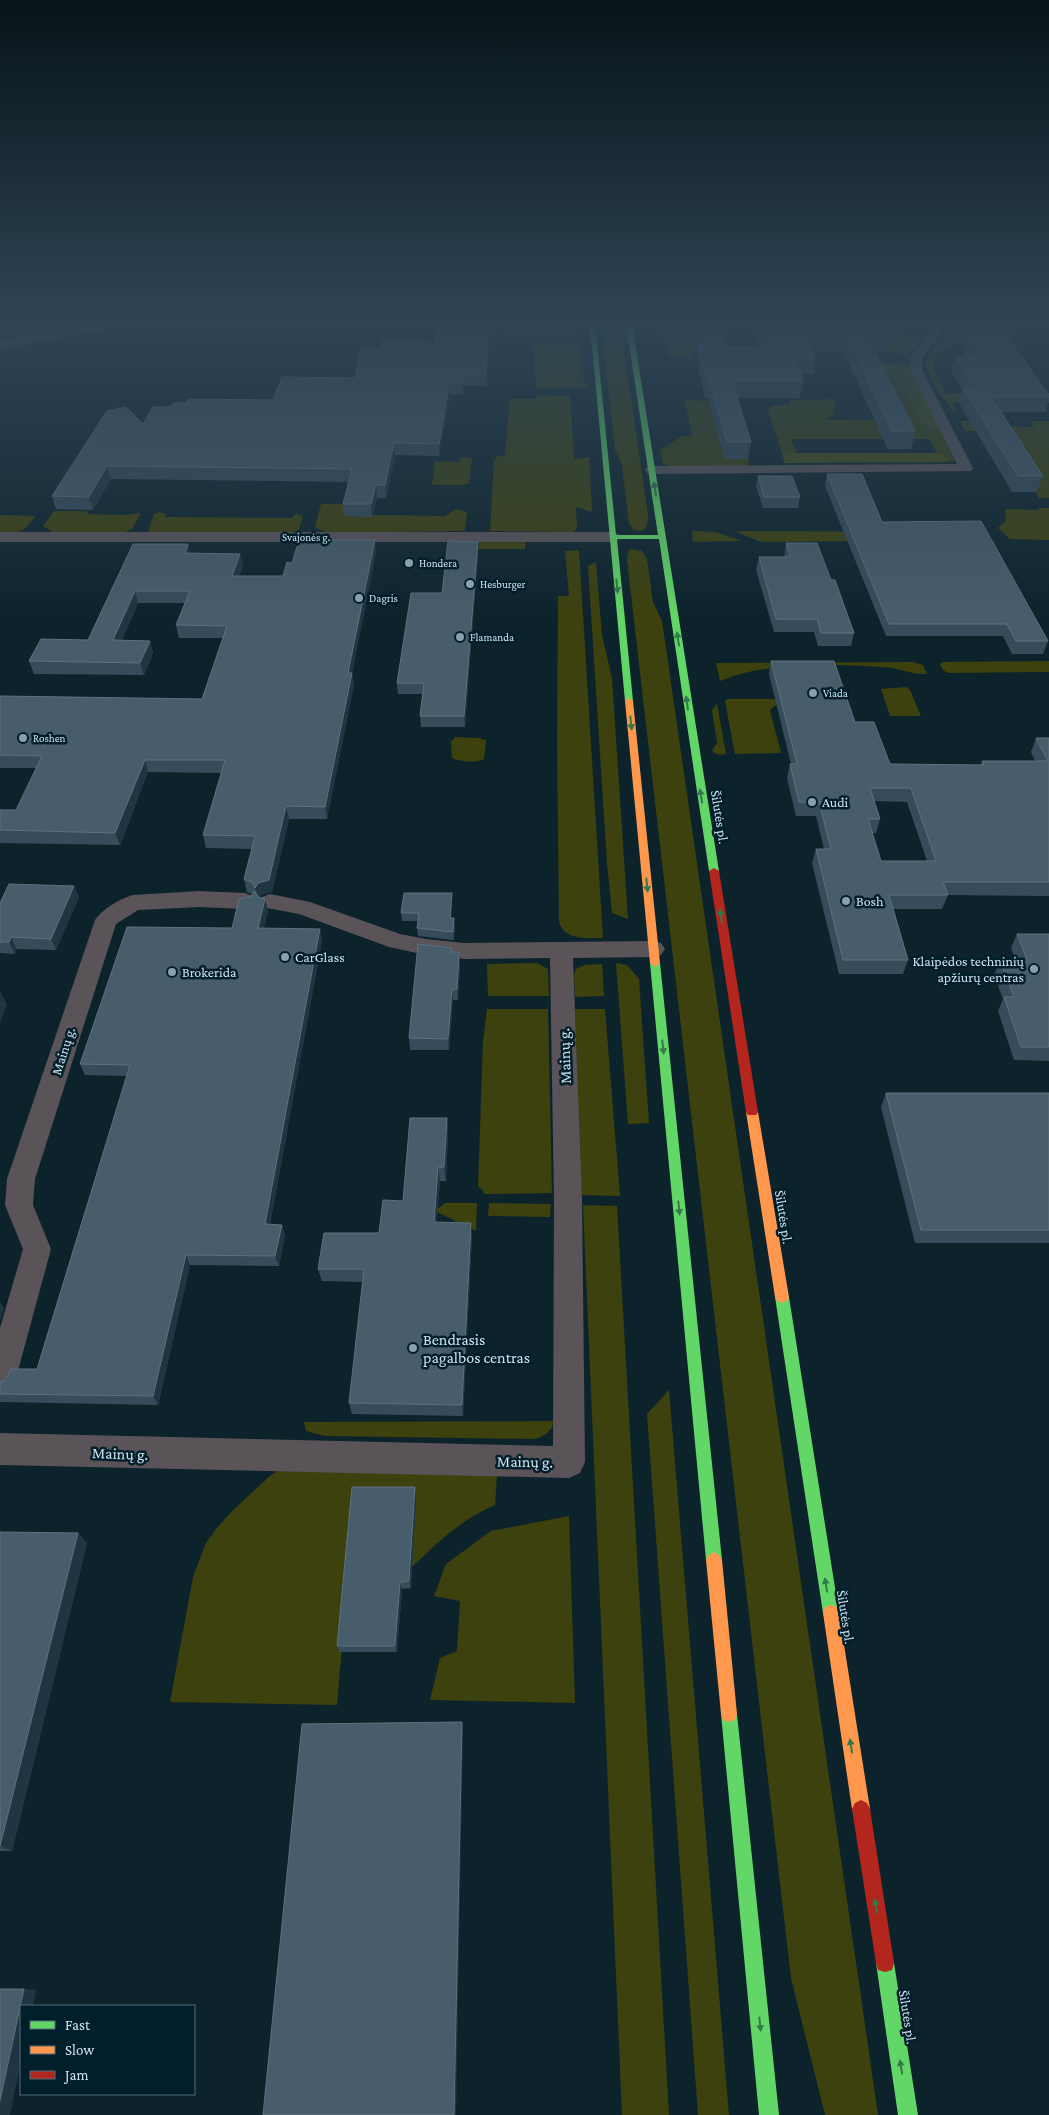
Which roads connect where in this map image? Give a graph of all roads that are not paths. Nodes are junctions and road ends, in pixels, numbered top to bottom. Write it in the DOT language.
graph roads {
  1 [pos="601,423"];
  2 [pos="645,423"];
  3 [pos="943,423"];
  4 [pos="652,470"];
  5 [pos="0,537"];
  6 [pos="662,537"];
  7 [pos="612,538"];
  8 [pos="244,901"];
  9 [pos="270,902"];
  10 [pos="653,949"];
  11 [pos="560,951"];
  12 [pos="1,1378"];
  13 [pos="0,1449"];
  14 [pos="769,2115"];
  15 [pos="908,2115"];
  1 -- 7 [label="main road"];
  2 -- 4 [label="main road, Šilutės pl."];
  3 -- 4 [label="street"];
  6 -- 4 [label="main road, Šilutės pl., one-way"];
  5 -- 7 [label="street, Svajonės g."];
  6 -- 7 [label="main road"];
  15 -- 6 [label="main road, Šilutės pl., one-way"];
  7 -- 10 [label="main road, one-way"];
  8 -- 12 [label="street, Mainų g."];
  9 -- 11 [label="street"];
  10 -- 11 [label="street"];
  10 -- 14 [label="main road, one-way"];
  11 -- 13 [label="street, Mainų g."];
}
